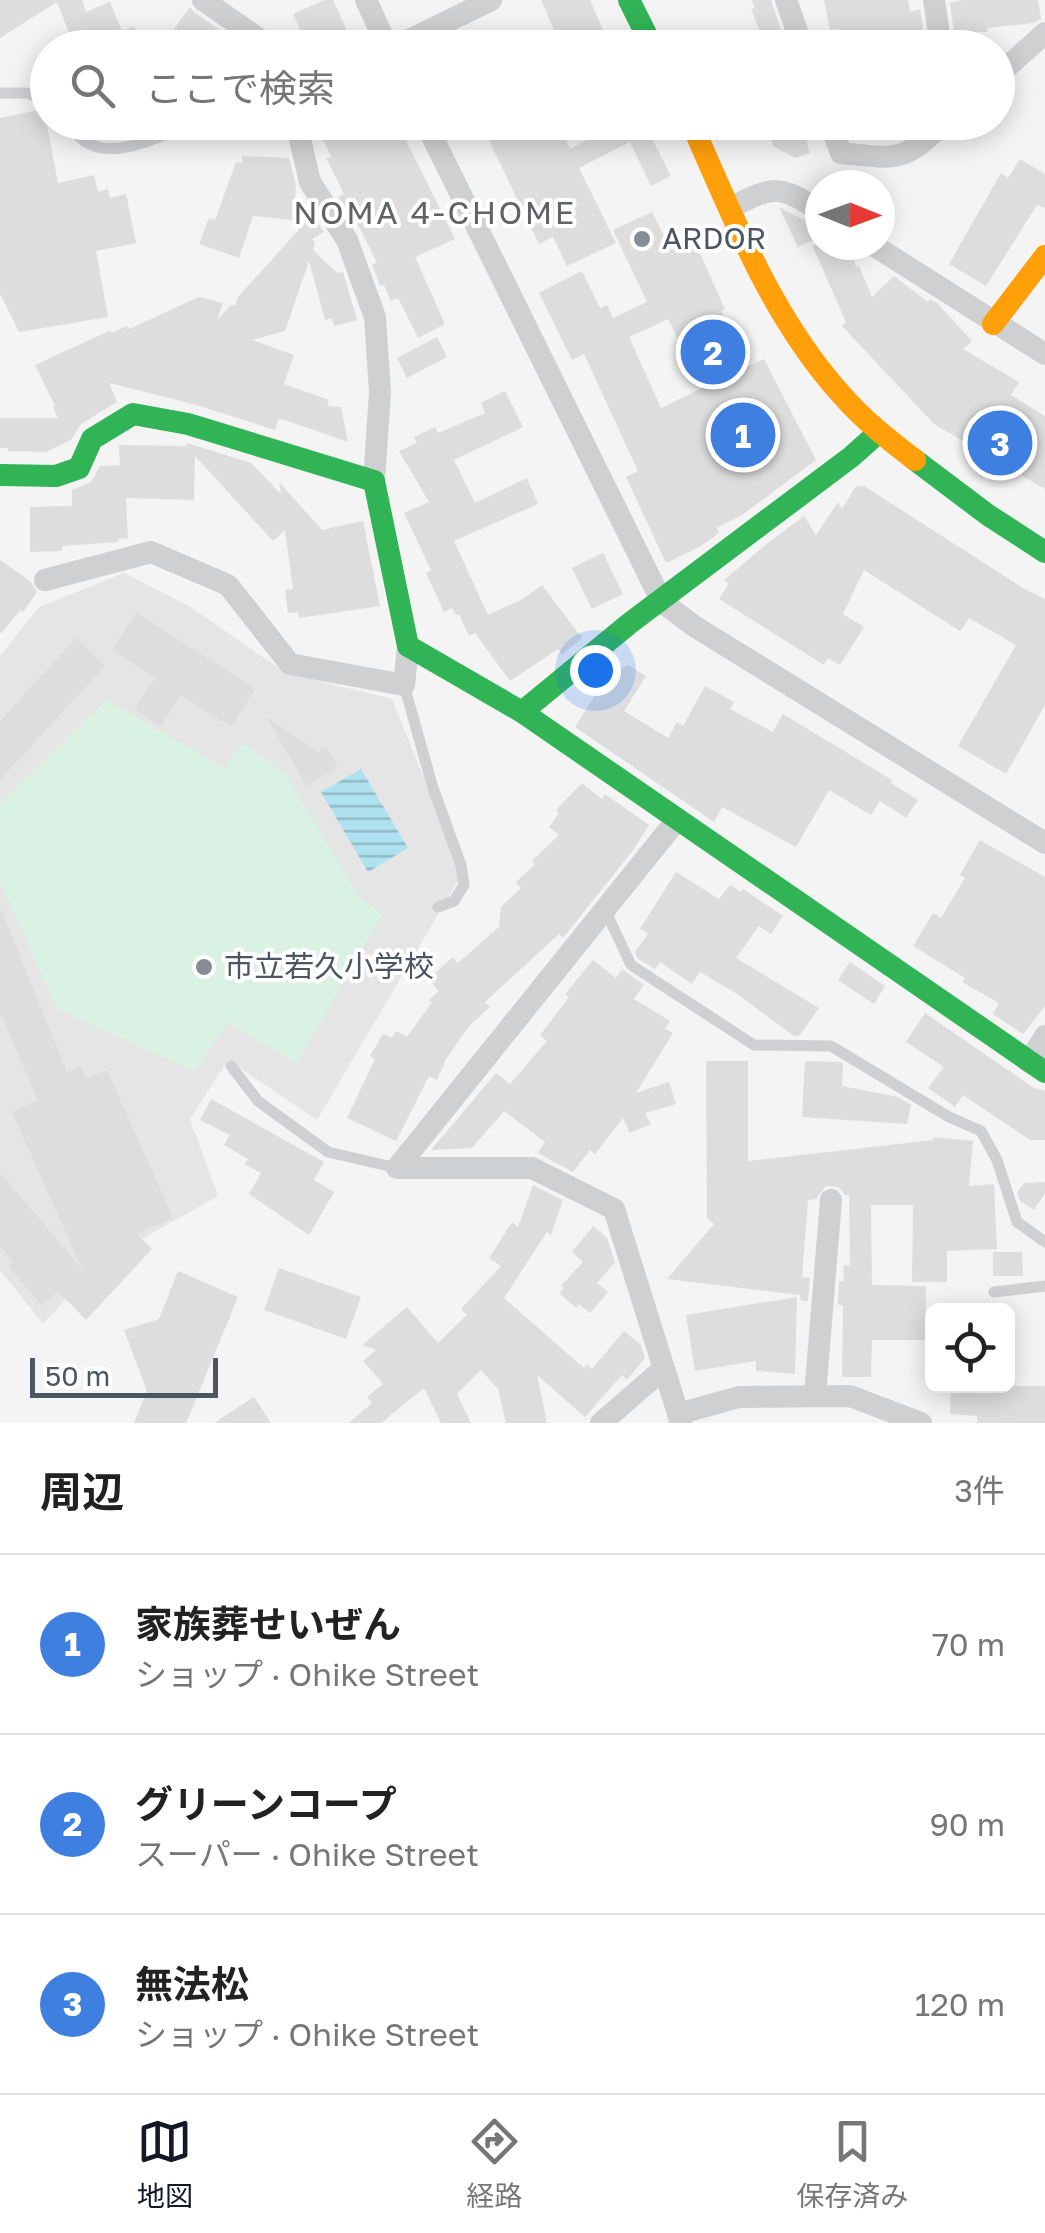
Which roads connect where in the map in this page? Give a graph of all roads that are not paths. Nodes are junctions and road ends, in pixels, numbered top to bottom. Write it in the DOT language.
graph roads {
  1 [pos="202,0"];
  2 [pos="366,0"];
  3 [pos="492,0"];
  4 [pos="630,0"];
  5 [pos="786,0"];
  6 [pos="934,0"];
  7 [pos="246,30"];
  8 [pos="381,30"];
  9 [pos="428,30"];
  10 [pos="645,30"];
  11 [pos="797,30"];
  12 [pos="938,30"];
  13 [pos="1045,33"];
  14 [pos="1015,60"];
  15 [pos="0,92"];
  16 [pos="30,94"];
  17 [pos="82,140"];
  18 [pos="143,140"];
  19 [pos="300,140"];
  20 [pos="434,140"];
  21 [pos="699,140"];
  22 [pos="837,140"];
  23 [pos="927,140"];
  24 [pos="805,200"];
  25 [pos="730,208"];
  26 [pos="1045,256"];
  27 [pos="895,260"];
  28 [pos="993,324"];
  29 [pos="1045,354"];
  30 [pos="879,432"];
  31 [pos="0,475"];
  32 [pos="374,481"];
  33 [pos="1045,552"];
  34 [pos="45,580"];
  35 [pos="662,602"];
  36 [pos="408,646"];
  37 [pos="404,685"];
  38 [pos="522,712"];
  39 [pos="676,821"];
  40 [pos="1045,842"];
  41 [pos="438,907"];
  42 [pos="605,910"];
  43 [pos="1045,1036"];
  44 [pos="231,1066"];
  45 [pos="1037,1067"];
  46 [pos="397,1168"];
  47 [pos="831,1200"];
  48 [pos="1045,1242"];
  49 [pos="1045,1286"];
  50 [pos="994,1292"];
  51 [pos="662,1370"];
  52 [pos="815,1395"];
  53 [pos="679,1419"];
  54 [pos="601,1423"];
  55 [pos="921,1423"];
  1 -- 7 [label="street"];
  2 -- 8 [label="street"];
  3 -- 9 [label="street"];
  4 -- 10 [label="street"];
  5 -- 11 [label="street"];
  6 -- 12 [label="street"];
  13 -- 14 [label="street"];
  15 -- 16 [label="lane"];
  17 -- 18 [label="lane"];
  19 -- 32 [label="street"];
  20 -- 35 [label="street"];
  21 -- 25 [label="street"];
  22 -- 23 [label="street"];
  24 -- 25 [label="street"];
  25 -- 30 [label="street"];
  26 -- 28 [label="street"];
  27 -- 28 [label="street"];
  28 -- 29 [label="street"];
  30 -- 33 [label="street"];
  30 -- 35 [label="street"];
  31 -- 32 [label="street"];
  32 -- 36 [label="street"];
  34 -- 37 [label="street"];
  35 -- 38 [label="street"];
  35 -- 40 [label="street"];
  36 -- 37 [label="street"];
  36 -- 38 [label="street"];
  37 -- 41 [label="lane"];
  38 -- 39 [label="street"];
  39 -- 42 [label="street"];
  39 -- 45 [label="street"];
  42 -- 46 [label="street"];
  42 -- 48 [label="lane"];
  43 -- 45 [label="street"];
  44 -- 46 [label="lane"];
  46 -- 51 [label="street"];
  47 -- 52 [label="street"];
  49 -- 50 [label="lane"];
  51 -- 53 [label="street"];
  51 -- 54 [label="street"];
  52 -- 53 [label="street"];
  52 -- 55 [label="street"];
}
